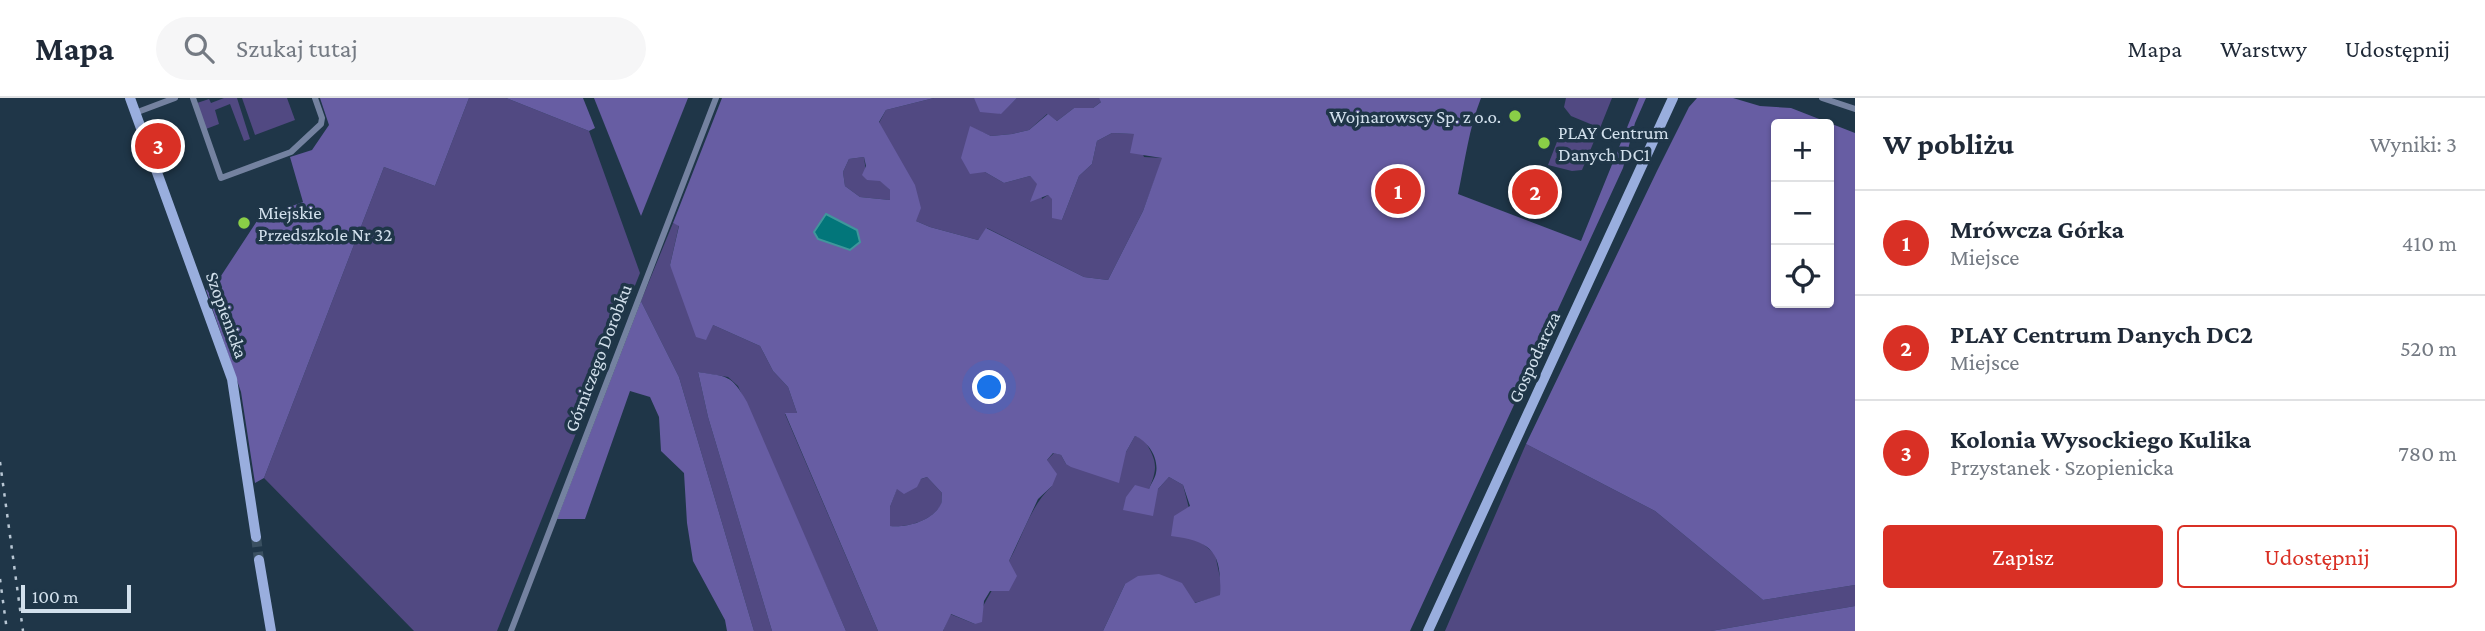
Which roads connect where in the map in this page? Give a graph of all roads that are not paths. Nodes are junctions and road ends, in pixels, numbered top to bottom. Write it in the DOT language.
graph roads {
  1 [pos="130,98"];
  2 [pos="175,98"];
  3 [pos="192,98"];
  4 [pos="315,98"];
  5 [pos="716,98"];
  6 [pos="1673,98"];
  7 [pos="1822,98"];
  8 [pos="1855,109"];
  9 [pos="135,113"];
  10 [pos="256,537"];
  11 [pos="259,560"];
  12 [pos="271,631"];
  13 [pos="511,631"];
  14 [pos="1427,631"];
  1 -- 9 [label="street, Szopienicka"];
  2 -- 9 [label="street"];
  3 -- 4 [label="street"];
  5 -- 13 [label="street, Górniczego Dorobku"];
  6 -- 14 [label="street, Gospodarcza"];
  7 -- 8 [label="street"];
  9 -- 10 [label="street, Szopienicka"];
  11 -- 12 [label="street"];
}
